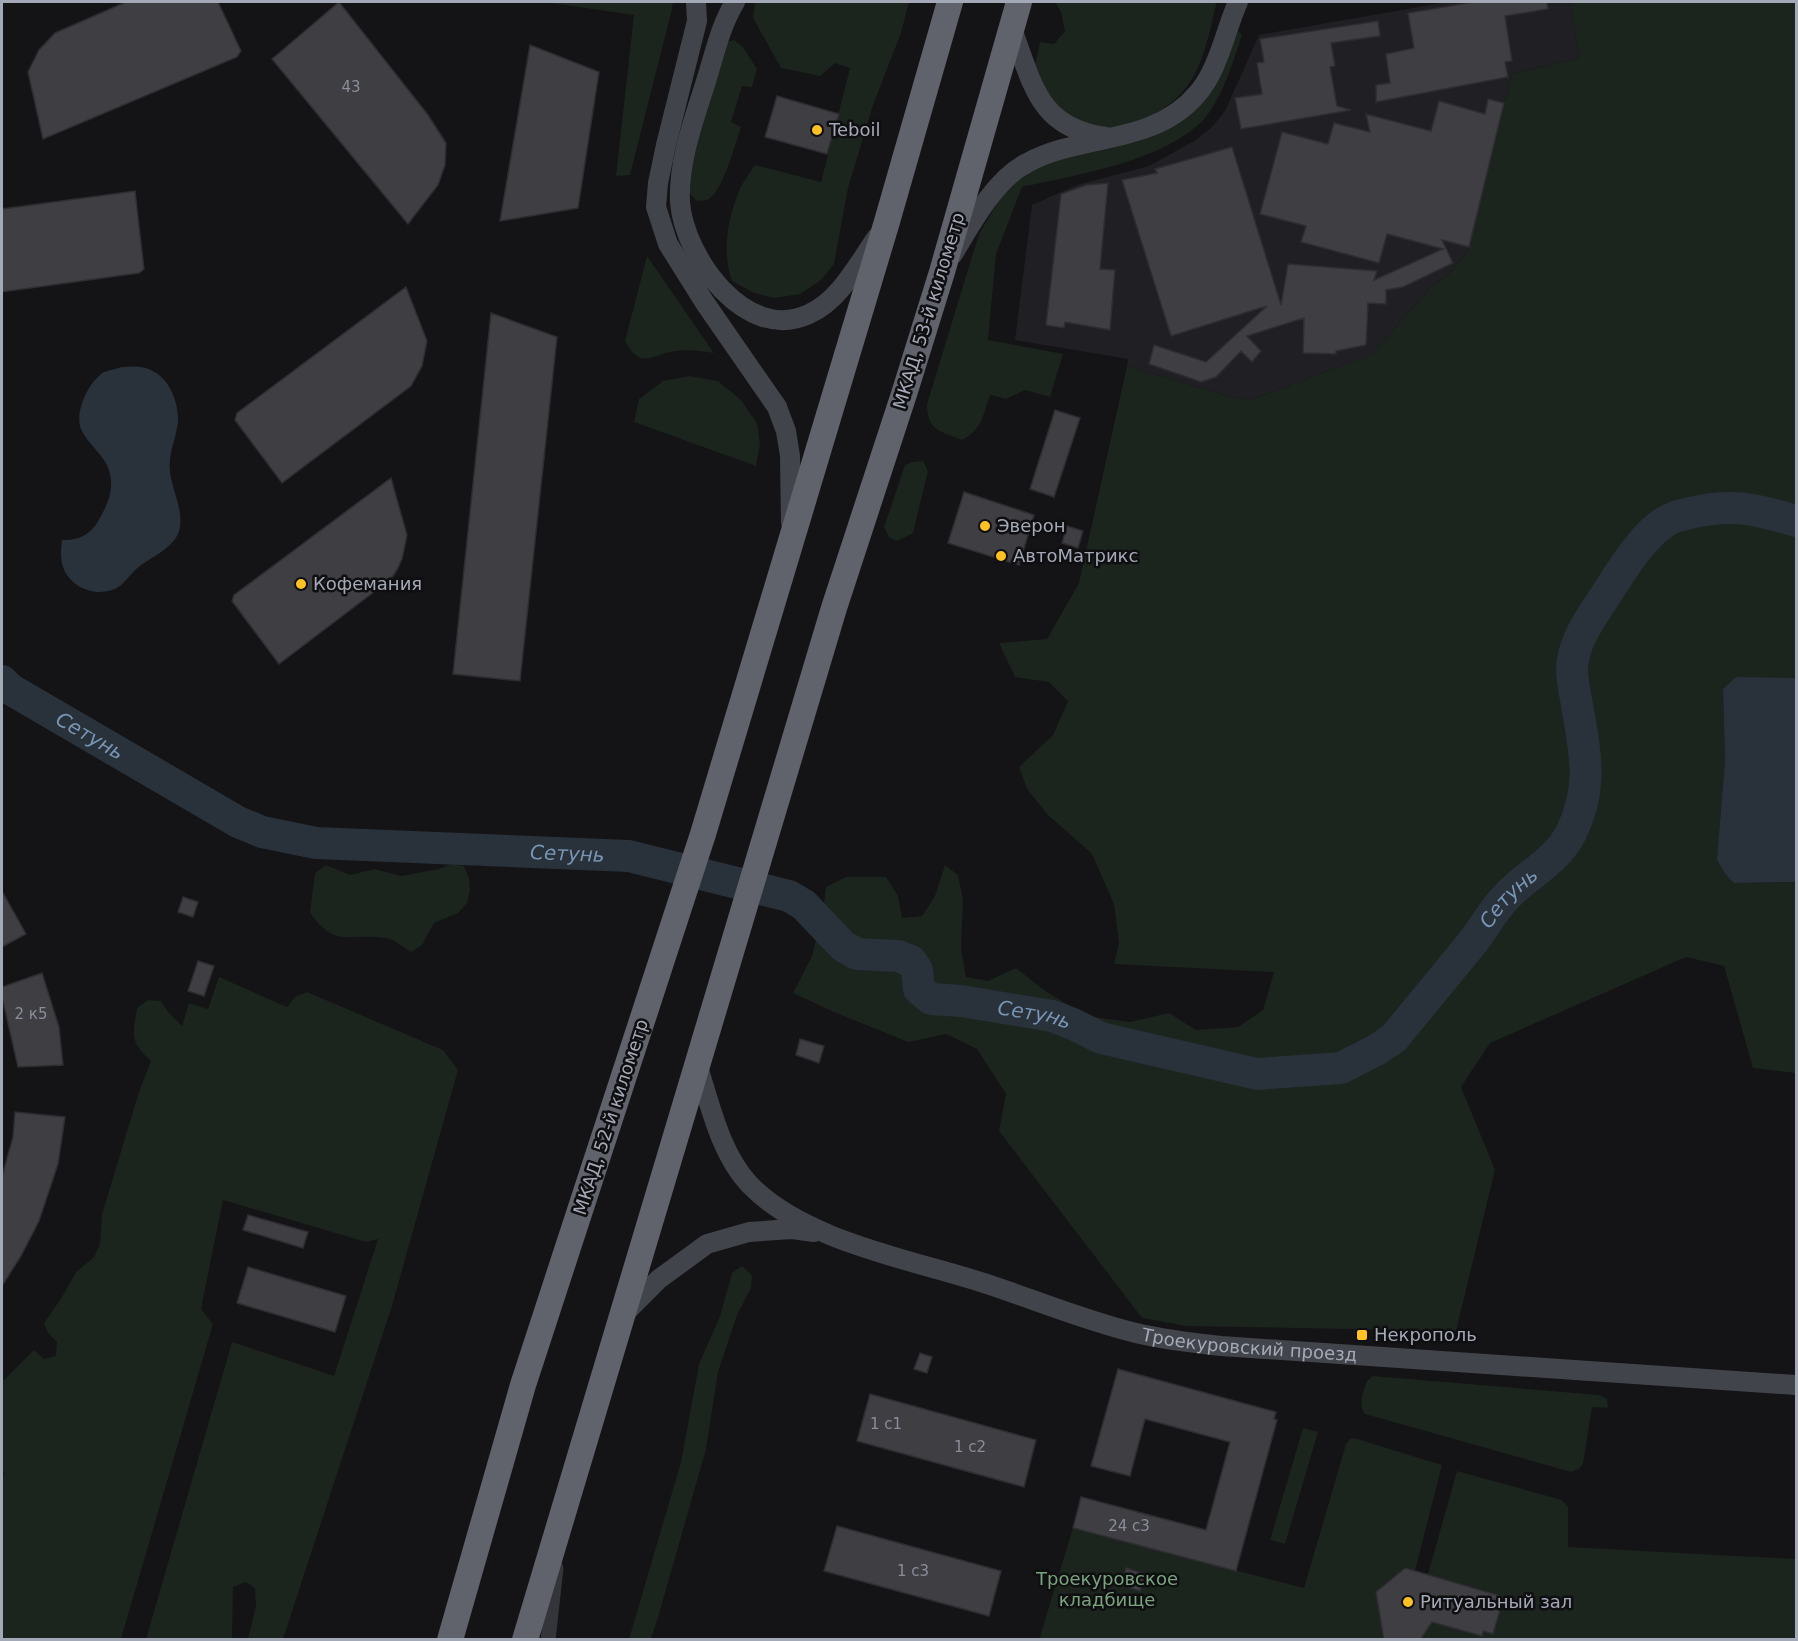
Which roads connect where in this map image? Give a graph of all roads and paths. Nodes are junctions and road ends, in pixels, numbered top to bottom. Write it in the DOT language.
graph roads {
  1 [pos="696,2"];
  2 [pos="735,2"];
  3 [pos="1019,2"];
  4 [pos="1227,2"];
  5 [pos="1238,2"];
  6 [pos="947,13"];
  7 [pos="1229,22"];
  8 [pos="1012,29"];
  9 [pos="1112,137"];
  10 [pos="886,225"];
  11 [pos="942,272"];
  12 [pos="791,541"];
  13 [pos="697,1064"];
  14 [pos="825,1234"];
  15 [pos="624,1314"];
  16 [pos="1797,1385"];
  17 [pos="563,1516"];
  18 [pos="450,1640"];
  19 [pos="525,1640"];
  20 [pos="548,1640"];
  1 -- 12 [label="street"];
  2 -- 10 [label="street"];
  3 -- 8 [label="highway, МКАД, 53-й километр"];
  4 -- 7 [label="street"];
  5 -- 7 [label="street"];
  6 -- 10 [label="highway"];
  7 -- 9 [label="street"];
  8 -- 9 [label="street"];
  8 -- 11 [label="highway, МКАД, 53-й километр"];
  9 -- 11 [label="street"];
  10 -- 12 [label="highway"];
  11 -- 13 [label="highway, МКАД, 53-й километр"];
  12 -- 18 [label="highway, МКАД, 52-й километр"];
  13 -- 14 [label="street, Троекуровский проезд"];
  13 -- 15 [label="highway"];
  14 -- 15 [label="street, Троекуровский проезд"];
  14 -- 16 [label="street, Троекуровский проезд"];
  15 -- 17 [label="highway"];
  17 -- 19 [label="highway"];
  17 -- 20 [label="street"];
}
